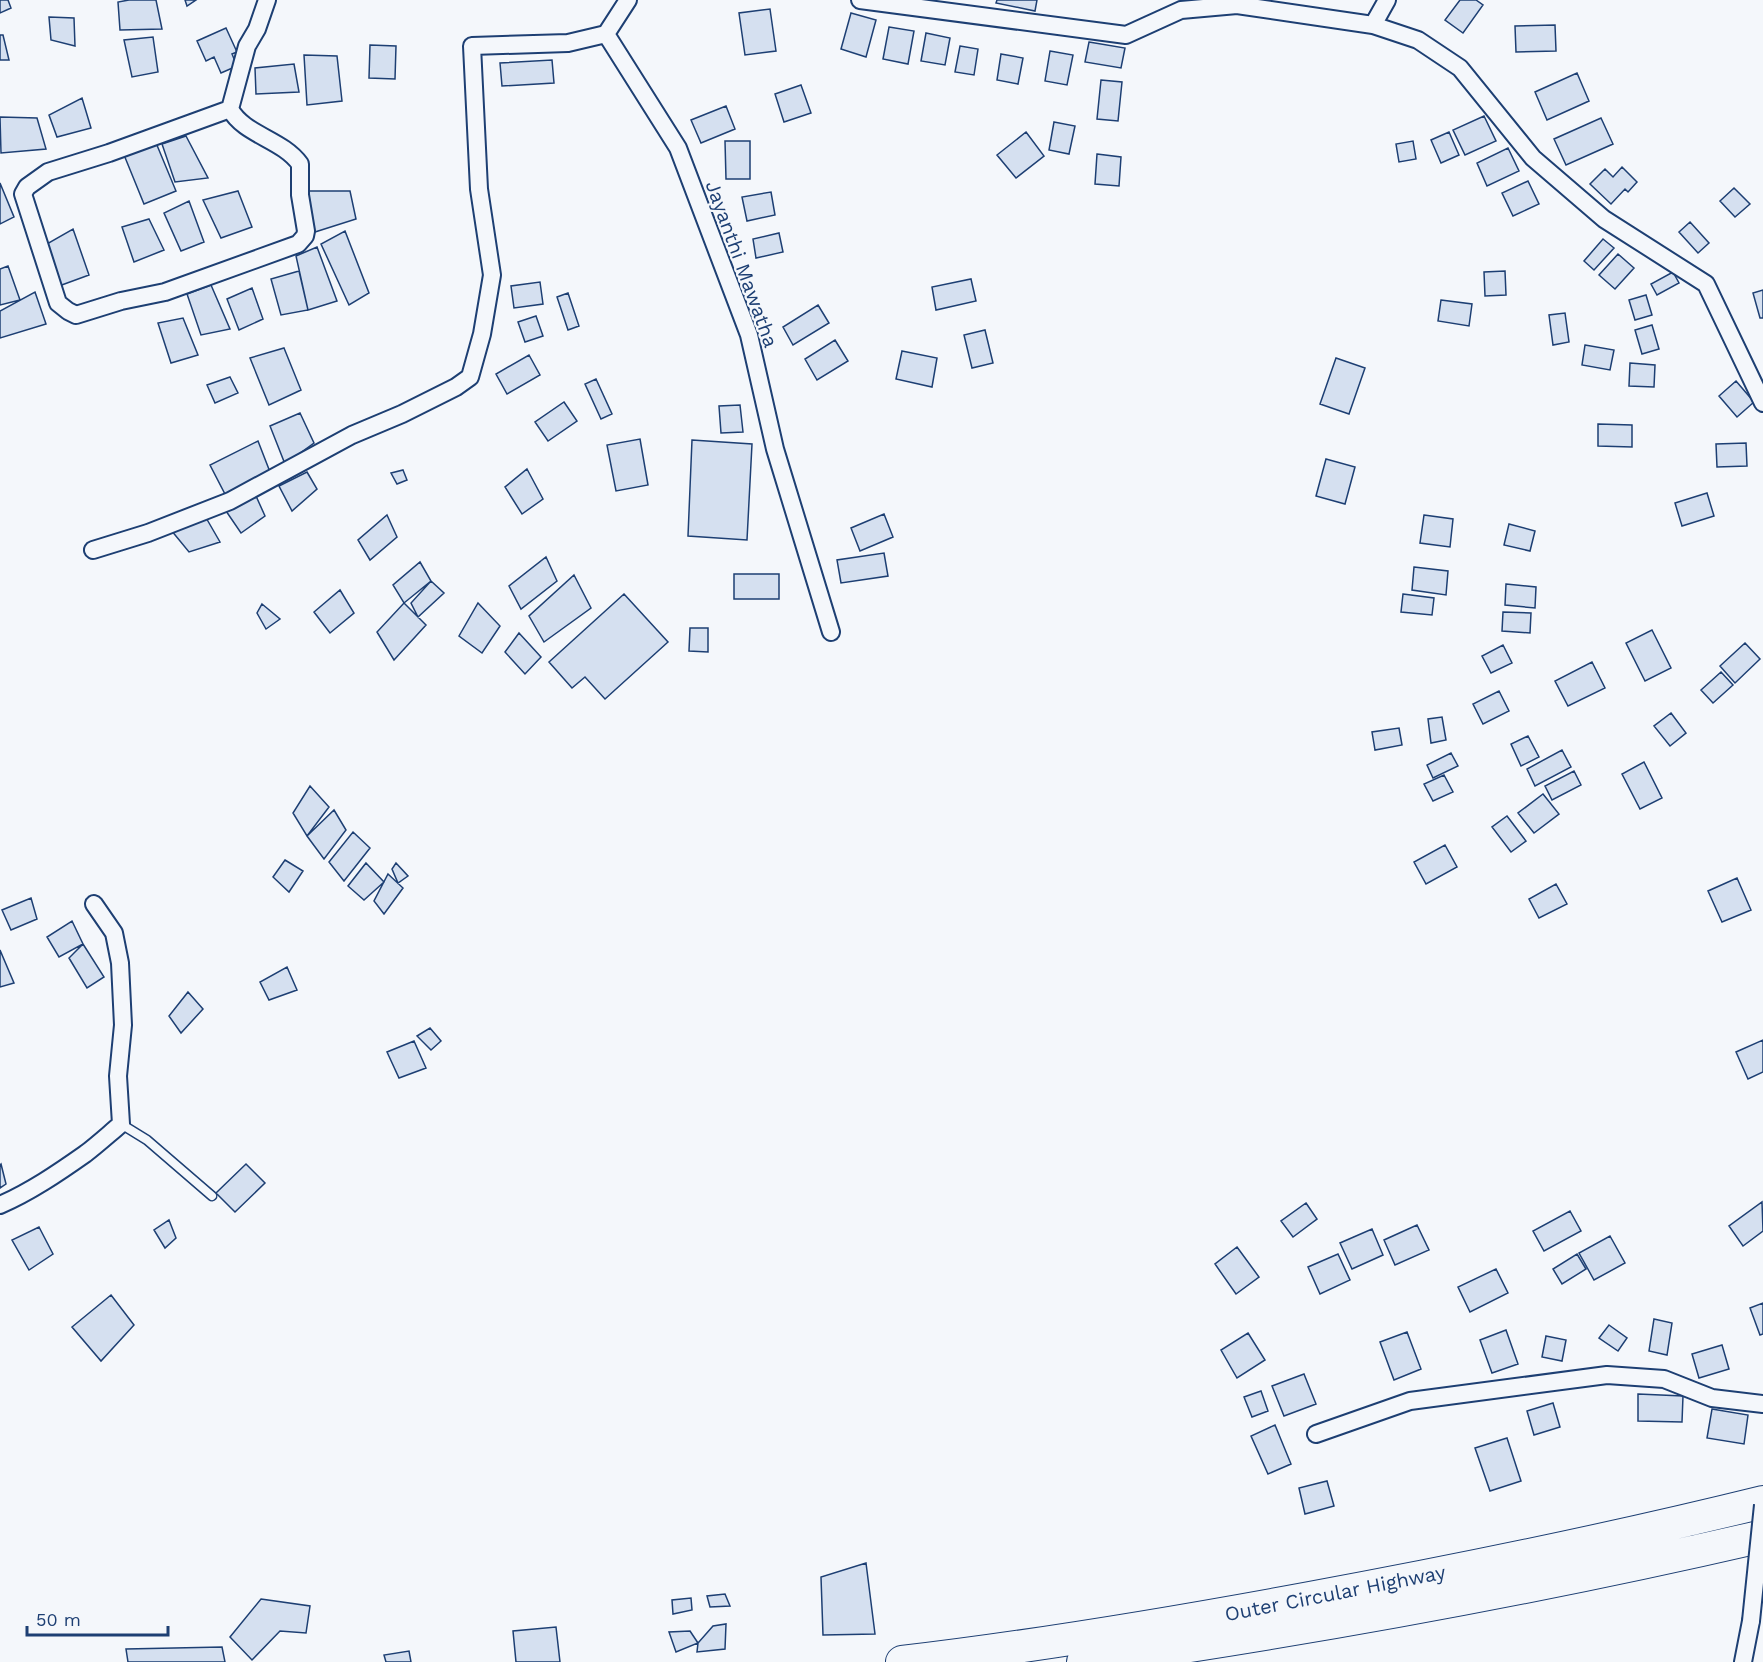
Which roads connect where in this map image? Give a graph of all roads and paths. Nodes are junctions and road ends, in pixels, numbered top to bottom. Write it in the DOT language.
graph roads {
  1 [pos="267,0"];
  2 [pos="628,0"];
  3 [pos="860,0"];
  4 [pos="1387,0"];
  5 [pos="1373,25"];
  6 [pos="606,33"];
  7 [pos="231,109"];
  8 [pos="1763,403"];
  9 [pos="93,550"];
  10 [pos="831,632"];
  11 [pos="94,904"];
  12 [pos="122,1124"];
  13 [pos="212,1196"];
  14 [pos="0,1205"];
  15 [pos="1763,1404"];
  16 [pos="1316,1434"];
  17 [pos="1763,1504"];
  18 [pos="1763,1536"];
  19 [pos="1756,1638"];
  20 [pos="1098,1652"];
  21 [pos="902,1662"];
  22 [pos="1743,1662"];
  1 -- 7 [label="street"];
  2 -- 6 [label="street"];
  3 -- 5 [label="street"];
  4 -- 5 [label="street"];
  5 -- 8 [label="street"];
  6 -- 9 [label="street"];
  6 -- 10 [label="street, Jayanthi Mawatha"];
  7 -- 7 [label="street"];
  11 -- 12 [label="street"];
  12 -- 13 [label="lane"];
  12 -- 14 [label="street"];
  15 -- 16 [label="street"];
  17 -- 19 [label="street, bridge"];
  17 -- 20 [label="highway, Outer Circular Highway"];
  18 -- 20 [label="highway, Outer Circular Highway"];
  19 -- 22 [label="street"];
  20 -- 21 [label="highway, Outer Circular Highway"];
}
